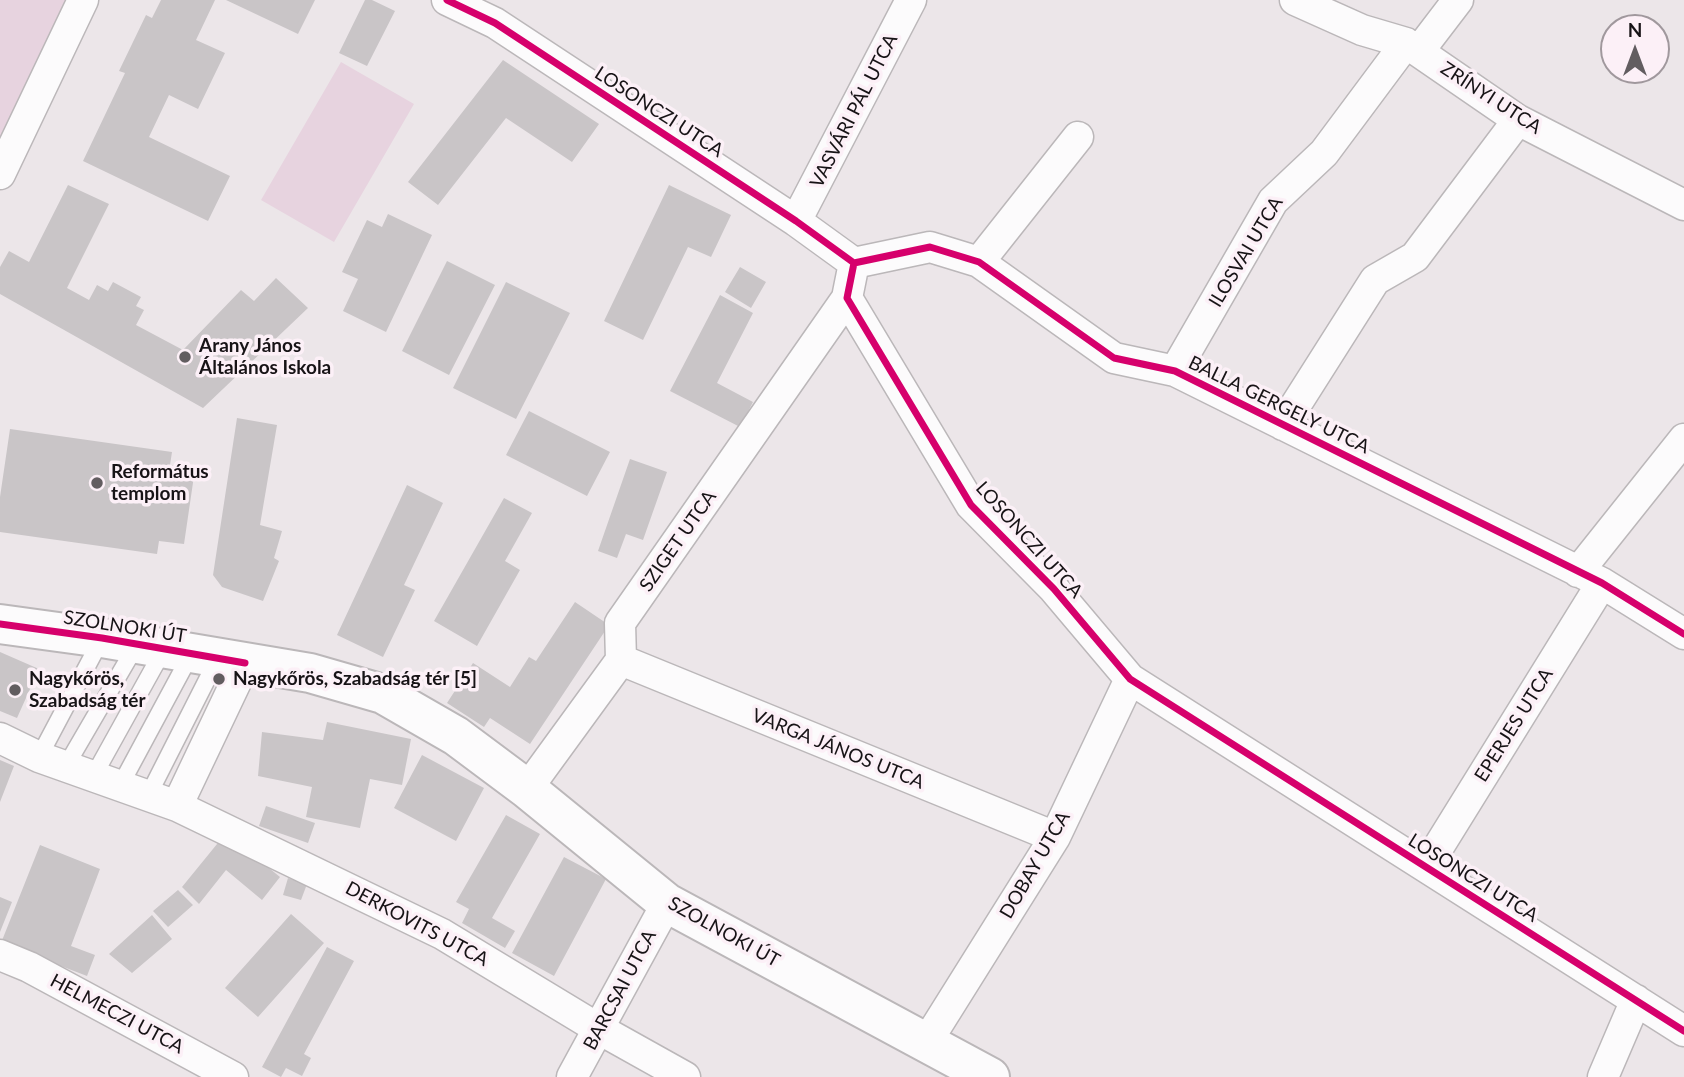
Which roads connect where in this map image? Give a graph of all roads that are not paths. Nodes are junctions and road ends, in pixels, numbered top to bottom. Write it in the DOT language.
graph roads {
  1 [pos="83,0"];
  2 [pos="447,0"];
  3 [pos="911,0"];
  4 [pos="1295,0"];
  5 [pos="1458,0"];
  6 [pos="1413,47"];
  7 [pos="1518,120"];
  8 [pos="1078,137"];
  9 [pos="0,174"];
  10 [pos="1684,205"];
  11 [pos="796,221"];
  12 [pos="979,262"];
  13 [pos="854,263"];
  14 [pos="847,298"];
  15 [pos="1175,371"];
  16 [pos="1283,425"];
  17 [pos="1684,439"];
  18 [pos="1590,578"];
  19 [pos="0,624"];
  20 [pos="1684,634"];
  21 [pos="176,651"];
  22 [pos="621,660"];
  23 [pos="1130,679"];
  24 [pos="0,738"];
  25 [pos="93,776"];
  26 [pos="527,789"];
  27 [pos="177,806"];
  28 [pos="1055,837"];
  29 [pos="1426,867"];
  30 [pos="667,902"];
  31 [pos="0,955"];
  32 [pos="1636,1000"];
  33 [pos="599,1029"];
  34 [pos="1684,1031"];
  35 [pos="926,1043"];
  36 [pos="233,1077"];
  37 [pos="572,1077"];
  38 [pos="685,1077"];
  39 [pos="990,1077"];
  40 [pos="1603,1077"];
  1 -- 9 [label="street"];
  2 -- 11 [label="street, LOSONCZI UTCA"];
  3 -- 11 [label="street, VASVÁRI PÁL UTCA"];
  4 -- 6 [label="street, ZRÍNYI UTCA"];
  5 -- 6 [label="street, ILOSVAI UTCA"];
  6 -- 7 [label="street, ZRÍNYI UTCA"];
  6 -- 15 [label="street, ILOSVAI UTCA"];
  7 -- 10 [label="street, ZRÍNYI UTCA"];
  7 -- 16 [label="street"];
  8 -- 12 [label="street"];
  11 -- 13 [label="street, LOSONCZI UTCA"];
  12 -- 13 [label="street, BALLA GERGELY UTCA"];
  12 -- 15 [label="street, BALLA GERGELY UTCA"];
  13 -- 14 [label="street"];
  14 -- 22 [label="street, SZIGET UTCA"];
  14 -- 23 [label="street, LOSONCZI UTCA"];
  15 -- 16 [label="street, BALLA GERGELY UTCA"];
  16 -- 18 [label="street, BALLA GERGELY UTCA"];
  17 -- 18 [label="street, EPERJES UTCA"];
  18 -- 20 [label="street, BALLA GERGELY UTCA"];
  18 -- 29 [label="street, EPERJES UTCA"];
  19 -- 21 [label="main road, SZOLNOKI ÚT"];
  21 -- 25 [label="lane"];
  21 -- 25 [label="lane"];
  21 -- 25 [label="lane"];
  21 -- 25 [label="lane"];
  21 -- 25 [label="lane"];
  21 -- 26 [label="main road, SZOLNOKI ÚT"];
  21 -- 27 [label="street"];
  22 -- 26 [label="street"];
  22 -- 28 [label="street, VARGA JÁNOS UTCA"];
  23 -- 28 [label="street, DOBAY UTCA"];
  23 -- 29 [label="street, LOSONCZI UTCA"];
  24 -- 25 [label="street, DERKOVITS UTCA"];
  25 -- 27 [label="street, DERKOVITS UTCA"];
  26 -- 30 [label="main road, SZOLNOKI ÚT"];
  27 -- 33 [label="street, DERKOVITS UTCA"];
  28 -- 35 [label="street, DOBAY UTCA"];
  29 -- 32 [label="street, LOSONCZI UTCA"];
  30 -- 33 [label="street, BARCSAI UTCA"];
  30 -- 35 [label="main road, SZOLNOKI ÚT"];
  31 -- 36 [label="street, HELMECZI UTCA"];
  32 -- 34 [label="street, LOSONCZI UTCA"];
  32 -- 40 [label="street"];
  33 -- 37 [label="street, BARCSAI UTCA"];
  33 -- 38 [label="street, DERKOVITS UTCA"];
  35 -- 39 [label="main road, SZOLNOKI ÚT"];
}
